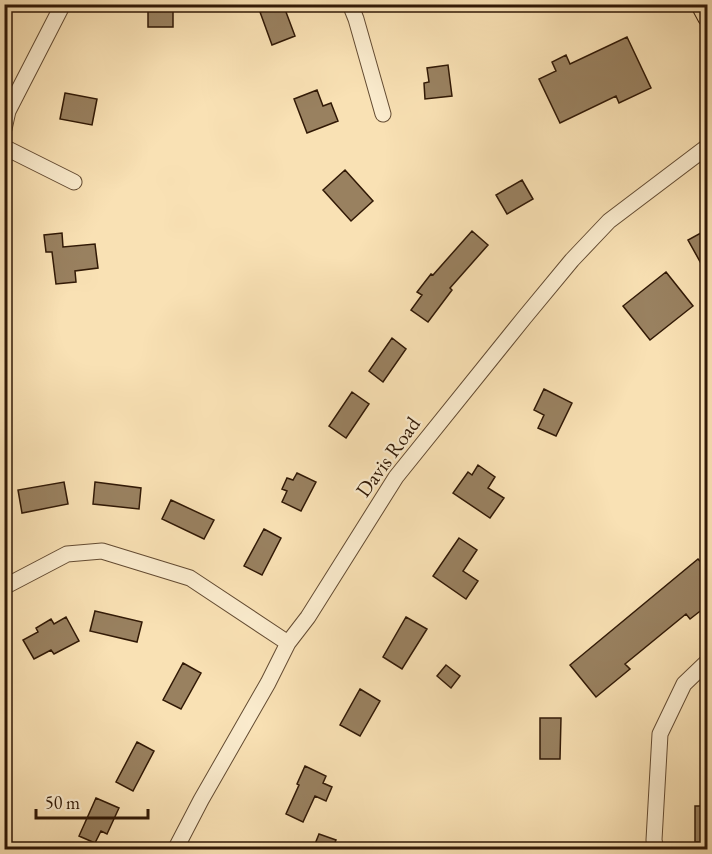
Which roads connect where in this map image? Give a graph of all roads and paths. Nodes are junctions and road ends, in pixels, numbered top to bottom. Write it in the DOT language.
graph roads {
  1 [pos="63,4"];
  2 [pos="350,4"];
  3 [pos="701,4"];
  4 [pos="708,18"];
  5 [pos="6,107"];
  6 [pos="383,114"];
  7 [pos="4,129"];
  8 [pos="708,146"];
  9 [pos="4,147"];
  10 [pos="74,182"];
  11 [pos="4,587"];
  12 [pos="288,643"];
  13 [pos="708,661"];
  14 [pos="175,849"];
  15 [pos="656,849"];
  1 -- 5 [label="street"];
  2 -- 6 [label="street"];
  3 -- 4 [label="main road"];
  5 -- 7 [label="street"];
  8 -- 12 [label="street, Davis Road"];
  9 -- 10 [label="street"];
  11 -- 12 [label="street"];
  12 -- 14 [label="street, Davis Road"];
  13 -- 15 [label="street"];
}
